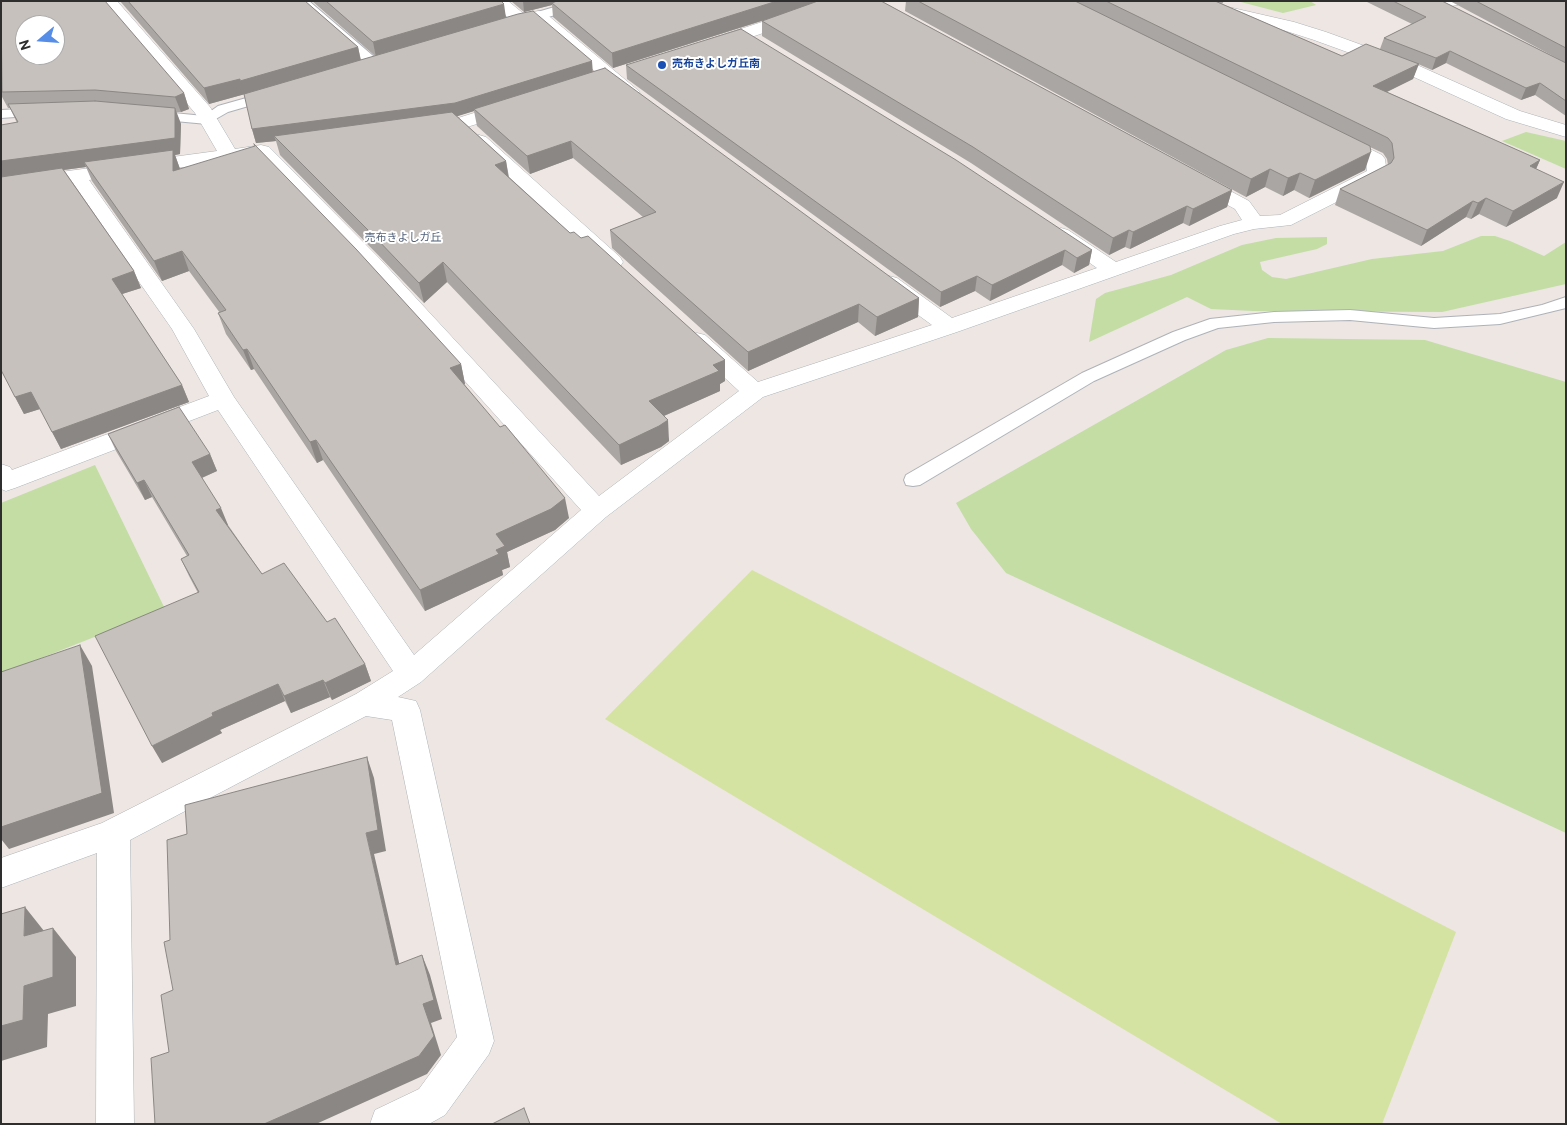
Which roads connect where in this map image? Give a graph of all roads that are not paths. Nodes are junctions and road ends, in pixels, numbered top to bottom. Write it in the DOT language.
graph roads {
  1 [pos="108,1"];
  2 [pos="301,1"];
  3 [pos="497,1"];
  4 [pos="588,1"];
  5 [pos="852,1"];
  6 [pos="1179,1"];
  7 [pos="1440,2"];
  8 [pos="1462,17"];
  9 [pos="529,18"];
  10 [pos="502,25"];
  11 [pos="744,35"];
  12 [pos="761,45"];
  13 [pos="699,48"];
  14 [pos="355,70"];
  15 [pos="280,92"];
  16 [pos="525,102"];
  17 [pos="649,105"];
  18 [pos="53,112"];
  19 [pos="136,113"];
  20 [pos="1,114"];
  21 [pos="207,120"];
  22 [pos="460,123"];
  23 [pos="411,130"];
  24 [pos="1566,131"];
  25 [pos="1322,132"];
  26 [pos="228,154"];
  27 [pos="1181,172"];
  28 [pos="75,175"];
  29 [pos="1,186"];
  30 [pos="1042,222"];
  31 [pos="1254,223"];
  32 [pos="870,269"];
  33 [pos="1114,270"];
  34 [pos="629,278"];
  35 [pos="1566,302"];
  36 [pos="680,325"];
  37 [pos="949,327"];
  38 [pos="754,392"];
  39 [pos="223,398"];
  40 [pos="1,473"];
  41 [pos="913,480"];
  42 [pos="597,511"];
  43 [pos="411,674"];
  44 [pos="363,704"];
  45 [pos="113,833"];
  46 [pos="1,873"];
  47 [pos="115,1124"];
  48 [pos="389,1124"];
  1 -- 21 [label="street"];
  2 -- 14 [label="lane"];
  3 -- 9 [label="street"];
  4 -- 9 [label="lane"];
  5 -- 11 [label="street"];
  6 -- 24 [label="street"];
  7 -- 8 [label="street"];
  9 -- 10 [label="lane"];
  9 -- 17 [label="street"];
  11 -- 12 [label="street"];
  11 -- 13 [label="street"];
  15 -- 21 [label="lane"];
  16 -- 22 [label="street"];
  18 -- 20 [label="lane"];
  19 -- 21 [label="lane"];
  21 -- 26 [label="street"];
  22 -- 23 [label="street"];
  22 -- 34 [label="street"];
  25 -- 31 [label="street"];
  26 -- 28 [label="street"];
  26 -- 42 [label="street"];
  27 -- 31 [label="street"];
  28 -- 29 [label="street"];
  28 -- 39 [label="street"];
  30 -- 33 [label="street"];
  31 -- 33 [label="street"];
  32 -- 37 [label="street"];
  33 -- 37 [label="street"];
  35 -- 41 [label="lane"];
  36 -- 38 [label="street"];
  37 -- 38 [label="street"];
  38 -- 42 [label="street"];
  39 -- 40 [label="street"];
  39 -- 43 [label="street"];
  42 -- 43 [label="street"];
  43 -- 44 [label="street"];
  44 -- 45 [label="street"];
  44 -- 48 [label="street"];
  45 -- 46 [label="street"];
  45 -- 47 [label="street"];
}
